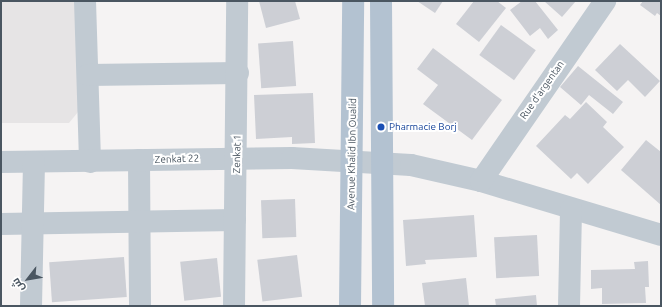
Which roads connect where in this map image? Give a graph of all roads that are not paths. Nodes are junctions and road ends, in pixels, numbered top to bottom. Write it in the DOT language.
graph roads {
  1 [pos="85,1"];
  2 [pos="237,1"];
  3 [pos="353,1"];
  4 [pos="381,1"];
  5 [pos="604,1"];
  6 [pos="238,73"];
  7 [pos="88,75"];
  8 [pos="237,158"];
  9 [pos="139,160"];
  10 [pos="1,162"];
  11 [pos="34,162"];
  12 [pos="90,162"];
  13 [pos="353,162"];
  14 [pos="382,165"];
  15 [pos="481,181"];
  16 [pos="571,209"];
  17 [pos="235,220"];
  18 [pos="139,222"];
  19 [pos="1,224"];
  20 [pos="33,225"];
  21 [pos="661,235"];
  22 [pos="31,306"];
  23 [pos="140,306"];
  24 [pos="234,306"];
  25 [pos="350,306"];
  26 [pos="383,306"];
  27 [pos="569,306"];
  1 -- 7 [label="street"];
  2 -- 6 [label="street, Zenkat 1"];
  3 -- 13 [label="main road, Avenue Khalid Ibn Oualid"];
  4 -- 14 [label="main road"];
  5 -- 15 [label="street, Rue d'argentan"];
  6 -- 7 [label="street"];
  6 -- 8 [label="street, Zenkat 1"];
  7 -- 12 [label="street"];
  8 -- 9 [label="street, Zenkat 22"];
  8 -- 13 [label="street, Zenkat 22"];
  8 -- 17 [label="street, Zenkat 1"];
  9 -- 12 [label="street, Zenkat 22"];
  9 -- 18 [label="street"];
  10 -- 11 [label="street, Zenkat 22"];
  11 -- 12 [label="street, Zenkat 22"];
  11 -- 20 [label="street"];
  13 -- 14 [label="street, Zenkat 22"];
  13 -- 25 [label="main road, Avenue Khalid Ibn Oualid"];
  14 -- 15 [label="street, Zenkat 22"];
  14 -- 26 [label="main road"];
  15 -- 16 [label="street, Zenkat 22"];
  16 -- 21 [label="street, Zenkat 22"];
  16 -- 27 [label="street"];
  17 -- 18 [label="street"];
  17 -- 24 [label="street, Zenkat 1"];
  18 -- 20 [label="street"];
  18 -- 23 [label="street"];
  19 -- 20 [label="street"];
  20 -- 22 [label="street"];
}
